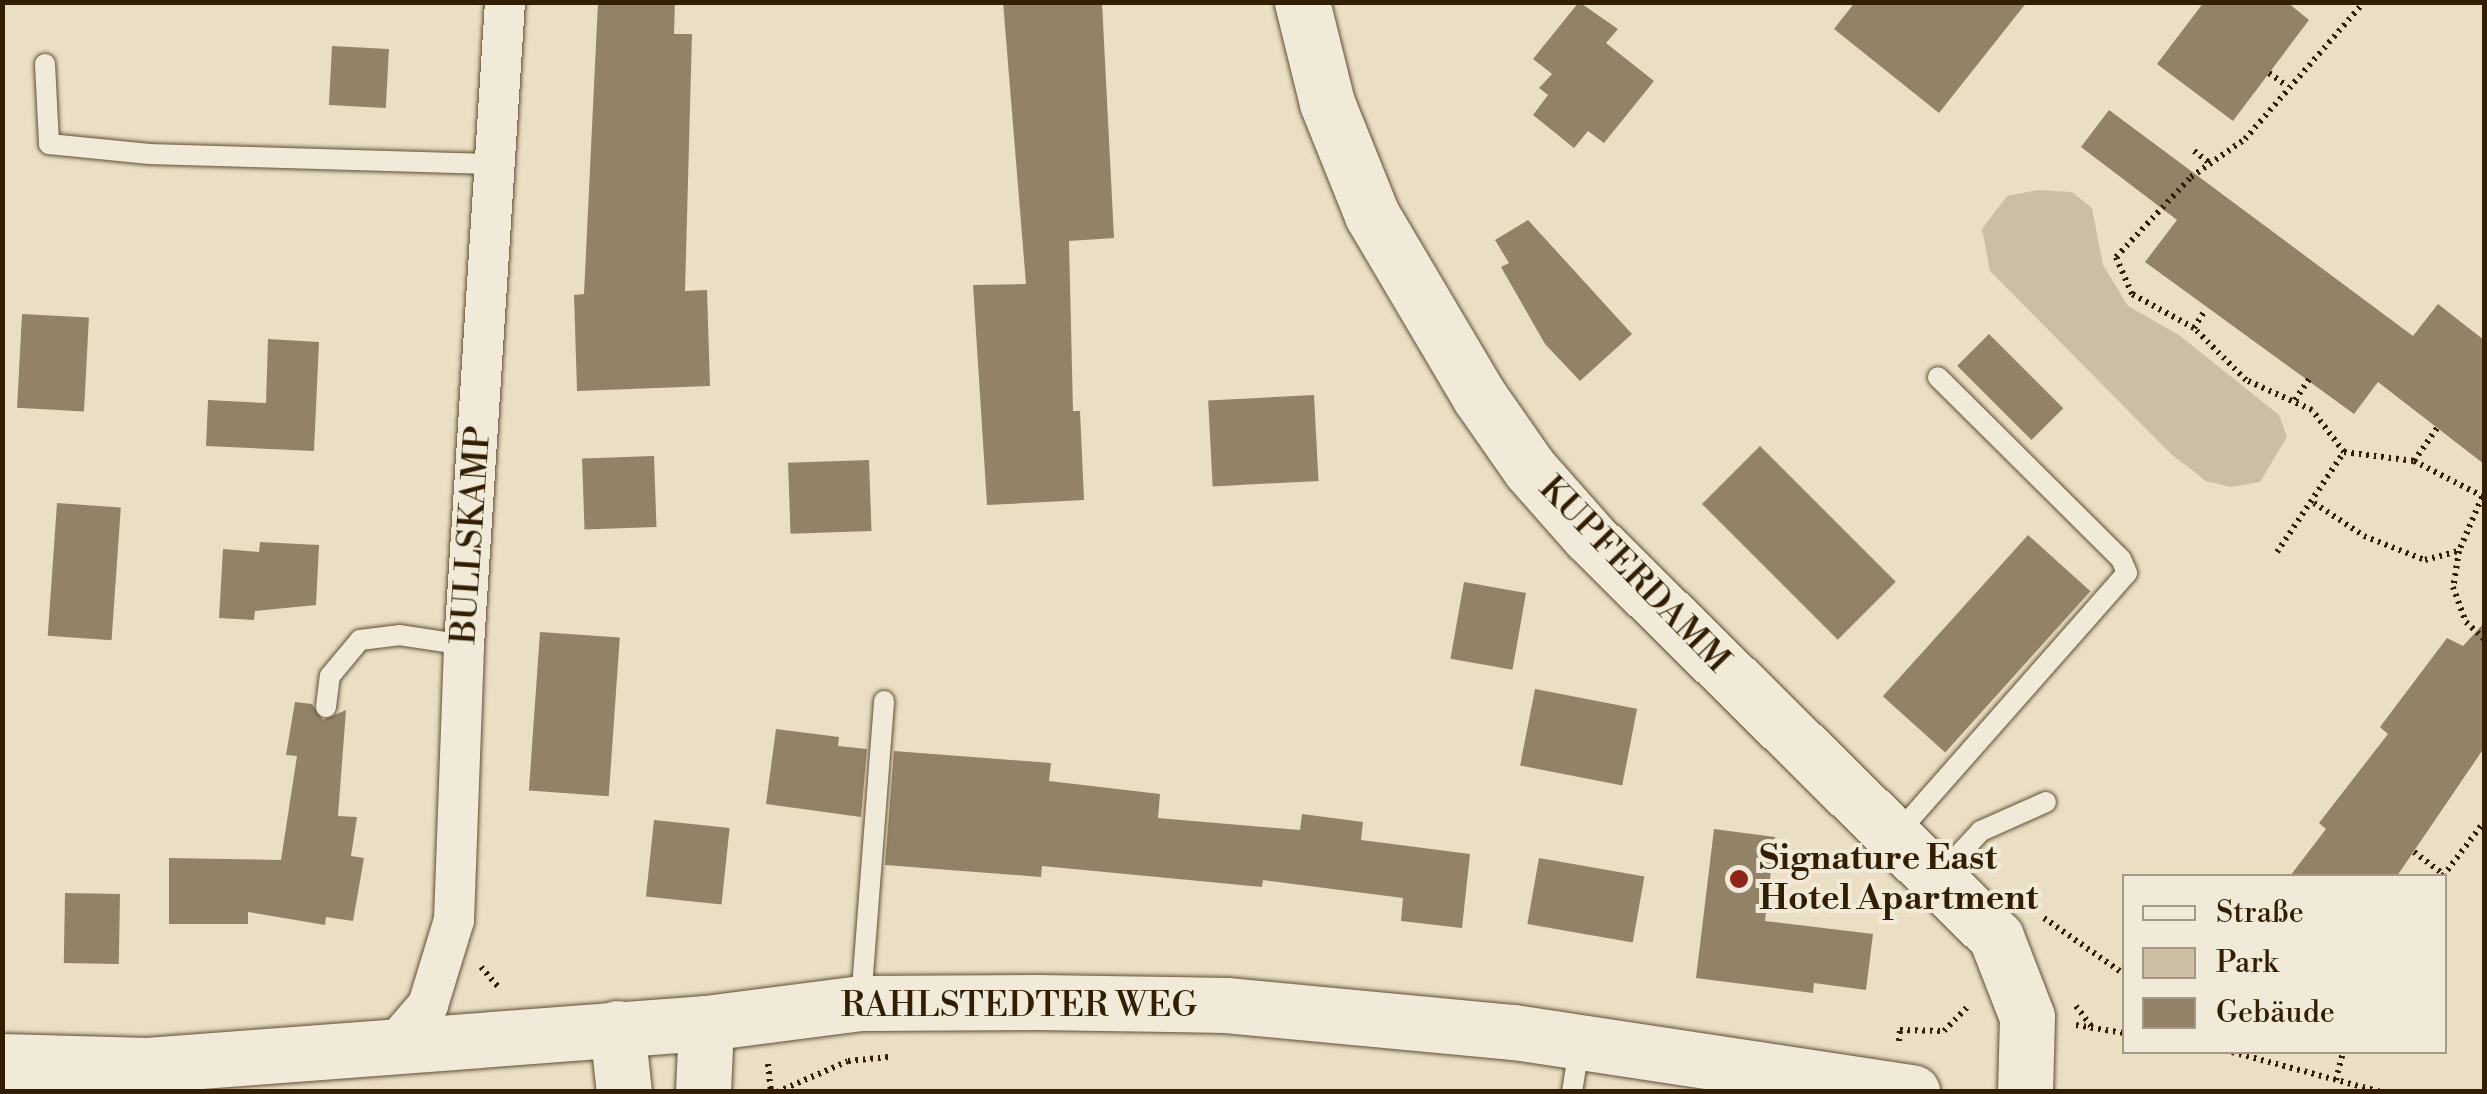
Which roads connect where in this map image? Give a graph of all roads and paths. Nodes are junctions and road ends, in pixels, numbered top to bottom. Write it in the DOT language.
graph roads {
  1 [pos="505,2"];
  2 [pos="1302,2"];
  3 [pos="2364,2"];
  4 [pos="45,64"];
  5 [pos="2269,73"];
  6 [pos="2288,86"];
  7 [pos="2194,151"];
  8 [pos="496,164"];
  9 [pos="2210,164"];
  10 [pos="2206,309"];
  11 [pos="2194,328"];
  12 [pos="1938,377"];
  13 [pos="2309,379"];
  14 [pos="2295,400"];
  15 [pos="2437,428"];
  16 [pos="2344,452"];
  17 [pos="2414,461"];
  18 [pos="2484,497"];
  19 [pos="2314,503"];
  20 [pos="2459,551"];
  21 [pos="2277,552"];
  22 [pos="2484,640"];
  23 [pos="464,645"];
  24 [pos="884,701"];
  25 [pos="326,706"];
  26 [pos="2046,802"];
  27 [pos="2484,822"];
  28 [pos="1895,836"];
  29 [pos="2414,852"];
  30 [pos="2441,874"];
  31 [pos="2445,874"];
  32 [pos="1938,878"];
  33 [pos="2028,904"];
  34 [pos="454,920"];
  35 [pos="2122,973"];
  36 [pos="862,1004"];
  37 [pos="1967,1010"];
  38 [pos="706,1023"];
  39 [pos="617,1028"];
  40 [pos="1900,1030"];
  41 [pos="540,1033"];
  42 [pos="389,1050"];
  43 [pos="2256,1054"];
  44 [pos="2343,1054"];
  45 [pos="901,1056"];
  46 [pos="2,1061"];
  47 [pos="1576,1066"];
  48 [pos="769,1074"];
  49 [pos="146,1078"];
  50 [pos="2336,1080"];
  51 [pos="624,1092"];
  52 [pos="702,1092"];
  53 [pos="774,1092"];
  54 [pos="1914,1092"];
  55 [pos="2025,1092"];
  56 [pos="2382,1092"];
  1 -- 8 [label="street, BULLSKAMP"];
  2 -- 28 [label="street, KUPFERDAMM"];
  3 -- 6 [label="path"];
  4 -- 8 [label="lane"];
  5 -- 6 [label="path"];
  6 -- 9 [label="path"];
  7 -- 9 [label="path"];
  8 -- 23 [label="street, BULLSKAMP"];
  9 -- 11 [label="path"];
  10 -- 11 [label="path"];
  11 -- 14 [label="path"];
  12 -- 28 [label="lane"];
  13 -- 14 [label="path"];
  14 -- 16 [label="path"];
  15 -- 17 [label="path"];
  16 -- 17 [label="path"];
  16 -- 19 [label="path"];
  17 -- 18 [label="path"];
  18 -- 20 [label="path"];
  19 -- 20 [label="path"];
  19 -- 21 [label="path"];
  20 -- 22 [label="path"];
  23 -- 25 [label="lane"];
  23 -- 34 [label="street, BULLSKAMP"];
  24 -- 36 [label="lane"];
  26 -- 32 [label="lane"];
  27 -- 31 [label="path"];
  28 -- 32 [label="street, KUPFERDAMM"];
  29 -- 30 [label="path"];
  32 -- 55 [label="street, KUPFERDAMM"];
  33 -- 35 [label="path"];
  34 -- 41 [label="path"];
  34 -- 42 [label="street, BULLSKAMP"];
  36 -- 38 [label="street, RAHLSTEDTER WEG"];
  36 -- 47 [label="street, RAHLSTEDTER WEG"];
  37 -- 40 [label="path"];
  38 -- 39 [label="street, RAHLSTEDTER WEG"];
  38 -- 52 [label="street"];
  39 -- 41 [label="street, RAHLSTEDTER WEG"];
  39 -- 51 [label="street"];
  41 -- 42 [label="street, RAHLSTEDTER WEG"];
  42 -- 49 [label="street, RAHLSTEDTER WEG"];
  43 -- 50 [label="path"];
  44 -- 50 [label="path"];
  45 -- 53 [label="path"];
  46 -- 49 [label="street, RAHLSTEDTER WEG"];
  47 -- 54 [label="street, RAHLSTEDTER WEG"];
  48 -- 53 [label="path"];
  50 -- 56 [label="path"];
}
